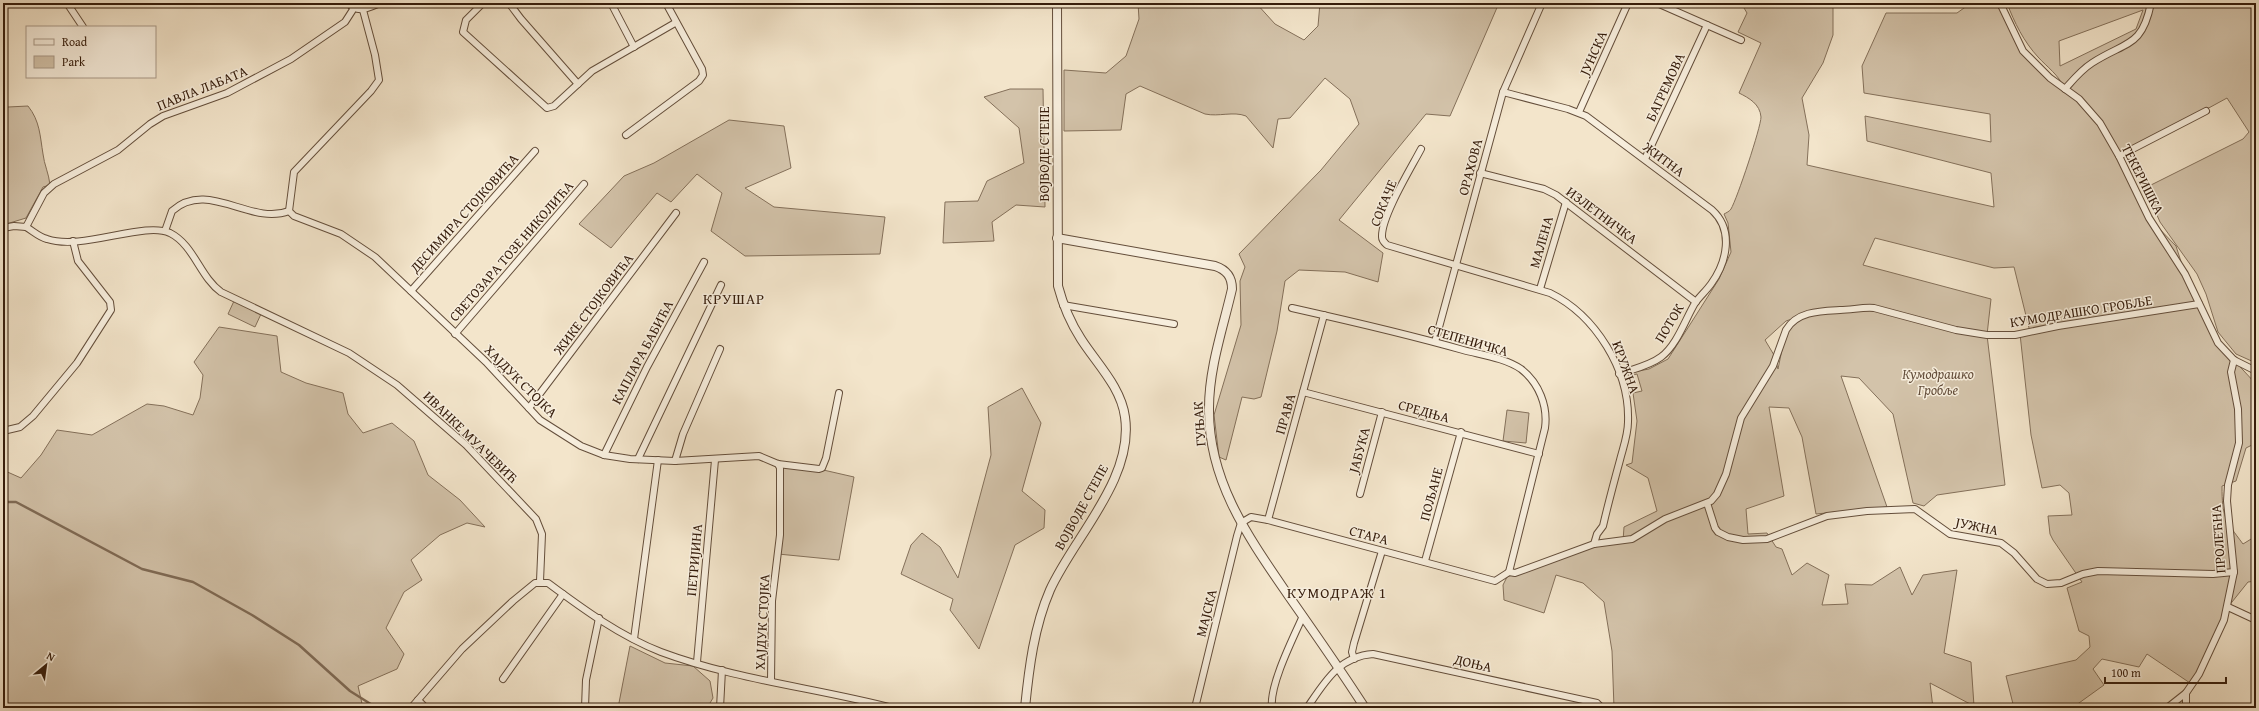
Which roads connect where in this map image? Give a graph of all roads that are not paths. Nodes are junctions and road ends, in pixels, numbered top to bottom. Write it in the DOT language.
graph roads {
  1 [pos="67,3"];
  2 [pos="348,3"];
  3 [pos="380,3"];
  4 [pos="483,3"];
  5 [pos="509,3"];
  6 [pos="611,3"];
  7 [pos="666,3"];
  8 [pos="1057,3"];
  9 [pos="1542,3"];
  10 [pos="1628,3"];
  11 [pos="1658,3"];
  12 [pos="2000,3"];
  13 [pos="2151,3"];
  14 [pos="354,8"];
  15 [pos="363,10"];
  16 [pos="676,23"];
  17 [pos="1706,25"];
  18 [pos="82,26"];
  19 [pos="1741,40"];
  20 [pos="634,47"];
  21 [pos="578,84"];
  22 [pos="2065,89"];
  23 [pos="1503,92"];
  24 [pos="2206,111"];
  25 [pos="1579,112"];
  26 [pos="626,135"];
  27 [pos="1421,149"];
  28 [pos="535,151"];
  29 [pos="2119,156"];
  30 [pos="1645,159"];
  31 [pos="1480,173"];
  32 [pos="584,184"];
  33 [pos="1566,202"];
  34 [pos="289,211"];
  35 [pos="676,213"];
  36 [pos="26,227"];
  37 [pos="3,228"];
  38 [pos="165,231"];
  39 [pos="1057,238"];
  40 [pos="73,241"];
  41 [pos="704,262"];
  42 [pos="1455,264"];
  43 [pos="721,285"];
  44 [pos="1540,289"];
  45 [pos="411,291"];
  46 [pos="1696,302"];
  47 [pos="2199,304"];
  48 [pos="1063,305"];
  49 [pos="1292,308"];
  50 [pos="1324,315"];
  51 [pos="1174,324"];
  52 [pos="455,334"];
  53 [pos="1435,342"];
  54 [pos="720,349"];
  55 [pos="2234,360"];
  56 [pos="2256,371"];
  57 [pos="1619,374"];
  58 [pos="1303,392"];
  59 [pos="838,393"];
  60 [pos="529,408"];
  61 [pos="1382,412"];
  62 [pos="3,431"];
  63 [pos="1461,432"];
  64 [pos="1539,454"];
  65 [pos="604,455"];
  66 [pos="638,459"];
  67 [pos="658,460"];
  68 [pos="715,460"];
  69 [pos="675,461"];
  70 [pos="778,464"];
  71 [pos="1360,494"];
  72 [pos="1707,503"];
  73 [pos="1268,520"];
  74 [pos="1241,523"];
  75 [pos="1594,544"];
  76 [pos="1382,551"];
  77 [pos="1425,561"];
  78 [pos="1509,572"];
  79 [pos="2234,572"];
  80 [pos="540,581"];
  81 [pos="563,594"];
  82 [pos="2228,607"];
  83 [pos="1303,616"];
  84 [pos="599,618"];
  85 [pos="2256,620"];
  86 [pos="634,639"];
  87 [pos="1354,659"];
  88 [pos="697,662"];
  89 [pos="1339,667"];
  90 [pos="722,670"];
  91 [pos="503,679"];
  92 [pos="771,680"];
  93 [pos="2186,694"];
  94 [pos="418,700"];
  95 [pos="1602,707"];
  96 [pos="411,708"];
  97 [pos="426,708"];
  98 [pos="584,708"];
  99 [pos="720,708"];
  100 [pos="893,708"];
  101 [pos="1025,708"];
  102 [pos="1195,708"];
  103 [pos="1272,708"];
  104 [pos="1307,708"];
  105 [pos="1365,708"];
  106 [pos="2167,708"];
  107 [pos="2186,708"];
  1 -- 18 [label="street"];
  2 -- 14 [label="street"];
  3 -- 15 [label="street"];
  4 -- 21 [label="street"];
  5 -- 21 [label="street"];
  6 -- 20 [label="street"];
  7 -- 16 [label="street"];
  8 -- 39 [label="street, ВОЈВОДЕ СТЕПЕ"];
  9 -- 23 [label="street, ОРАХОВА"];
  10 -- 25 [label="street, ЈУНСКА"];
  11 -- 17 [label="street"];
  12 -- 22 [label="street, ТЕКЕРИШКА"];
  13 -- 22 [label="street"];
  14 -- 15 [label="street"];
  14 -- 36 [label="street, ПАВЛА ЛАБАТА"];
  15 -- 34 [label="street"];
  16 -- 20 [label="street"];
  16 -- 26 [label="street"];
  17 -- 19 [label="street"];
  17 -- 30 [label="street, БАГРЕМОВА"];
  20 -- 21 [label="street"];
  22 -- 29 [label="street, ТЕКЕРИШКА"];
  23 -- 25 [label="street, ЖИТНА"];
  23 -- 31 [label="street, ОРАХОВА"];
  24 -- 29 [label="street"];
  25 -- 30 [label="street, ЖИТНА"];
  27 -- 42 [label="street, СОКАЧЕ"];
  28 -- 45 [label="street, ДЕСИМИРА СТОЈКОВИЋА"];
  29 -- 47 [label="street, ТЕКЕРИШКА"];
  30 -- 46 [label="street, ЖИТНА"];
  31 -- 33 [label="street, ИЗЛЕТНИЧКА"];
  31 -- 42 [label="street, ОРАХОВА"];
  32 -- 52 [label="street, СВЕТОЗАРА ТОЗЕ НИКОЛИЋА"];
  33 -- 44 [label="street, МАЛЕНА"];
  33 -- 46 [label="street, ИЗЛЕТНИЧКА"];
  34 -- 38 [label="street"];
  34 -- 45 [label="street, ХАЈДУК СТОЈКА"];
  35 -- 60 [label="street, ЖИКЕ СТОЈКОВИЋА"];
  36 -- 37 [label="street"];
  36 -- 40 [label="street"];
  38 -- 40 [label="street"];
  38 -- 80 [label="street, ИВАНКЕ МУАЧЕВИЋ"];
  39 -- 48 [label="street, ВОЈВОДЕ СТЕПЕ"];
  39 -- 74 [label="street, ГУЊАК"];
  40 -- 62 [label="street"];
  41 -- 65 [label="street, КАПЛАРА БАБИЋА"];
  42 -- 44 [label="street, КРУЖНА"];
  42 -- 53 [label="street, ОРАХОВА"];
  43 -- 66 [label="street"];
  44 -- 57 [label="street, КРУЖНА"];
  45 -- 52 [label="street, ХАЈДУК СТОЈКА"];
  46 -- 57 [label="street, ПОТОК"];
  47 -- 55 [label="street, ТЕКЕРИШКА"];
  47 -- 72 [label="street, КУМОДРАШКО ГРОБЉЕ"];
  48 -- 51 [label="street"];
  48 -- 101 [label="street, ВОЈВОДЕ СТЕПЕ"];
  49 -- 50 [label="street, СТЕПЕНИЧКА"];
  50 -- 53 [label="street, СТЕПЕНИЧКА"];
  50 -- 58 [label="street, ПРАВА"];
  52 -- 60 [label="street, ХАЈДУК СТОЈКА"];
  53 -- 64 [label="street, СТЕПЕНИЧКА"];
  54 -- 69 [label="street"];
  55 -- 56 [label="street, ТЕКЕРИШКА"];
  55 -- 79 [label="street, ПРОЛЕЋНА"];
  57 -- 75 [label="street, КРУЖНА"];
  58 -- 61 [label="street, СРЕДЊА"];
  58 -- 73 [label="street, ПРАВА"];
  59 -- 70 [label="street, ХАЈДУК СТОЈКА"];
  60 -- 65 [label="street, ХАЈДУК СТОЈКА"];
  61 -- 63 [label="street, СРЕДЊА"];
  61 -- 71 [label="street, ЈАБУКА"];
  63 -- 64 [label="street, СРЕДЊА"];
  63 -- 77 [label="street, ПОЉАНЕ"];
  64 -- 78 [label="street, СТЕПЕНИЧКА"];
  65 -- 66 [label="street, ХАЈДУК СТОЈКА"];
  66 -- 67 [label="street, ХАЈДУК СТОЈКА"];
  67 -- 69 [label="street, ХАЈДУК СТОЈКА"];
  67 -- 86 [label="street"];
  68 -- 69 [label="street, ХАЈДУК СТОЈКА"];
  68 -- 70 [label="street, ХАЈДУК СТОЈКА"];
  68 -- 88 [label="street, ПЕТРИЈИНА"];
  70 -- 92 [label="street, ХАЈДУК СТОЈКА"];
  72 -- 75 [label="street"];
  72 -- 79 [label="street, ЈУЖНА"];
  73 -- 74 [label="street, СТАРА"];
  73 -- 76 [label="street, СТАРА"];
  74 -- 83 [label="street, ГУЊАК"];
  74 -- 102 [label="street, МАЈСКА"];
  75 -- 78 [label="street"];
  76 -- 77 [label="street, СТАРА"];
  76 -- 87 [label="street"];
  77 -- 78 [label="street, СТАРА"];
  79 -- 82 [label="street, ПРОЛЕЋНА"];
  80 -- 81 [label="street"];
  80 -- 94 [label="street"];
  81 -- 84 [label="street"];
  81 -- 91 [label="street"];
  82 -- 85 [label="street"];
  82 -- 93 [label="street, ПРОЛЕЋНА"];
  83 -- 89 [label="street, ГУЊАК"];
  83 -- 103 [label="street"];
  84 -- 86 [label="street"];
  84 -- 98 [label="street"];
  86 -- 88 [label="street"];
  87 -- 89 [label="street, ДОЊА"];
  87 -- 95 [label="street, ДОЊА"];
  88 -- 90 [label="street"];
  89 -- 104 [label="street, ДОЊА"];
  89 -- 105 [label="street, ГУЊАК"];
  90 -- 92 [label="street"];
  90 -- 99 [label="street"];
  92 -- 100 [label="street, ХАЈДУК СТОЈКА"];
  93 -- 106 [label="street"];
  93 -- 107 [label="street"];
  94 -- 96 [label="street"];
  94 -- 97 [label="street"];
}
